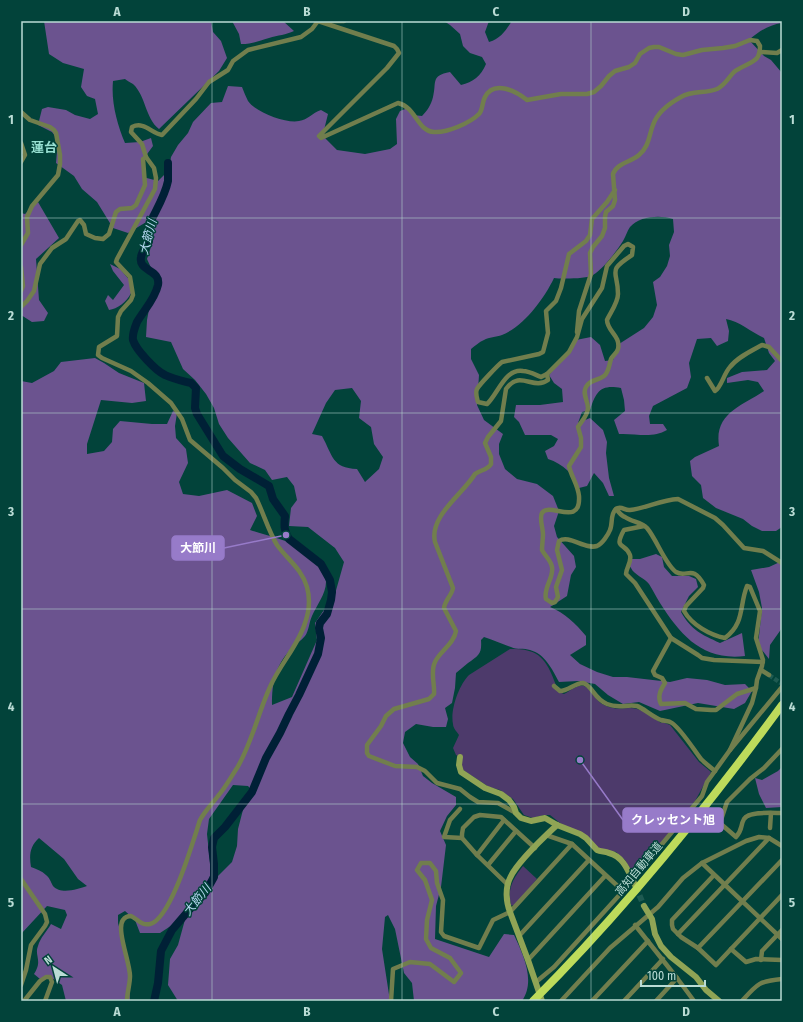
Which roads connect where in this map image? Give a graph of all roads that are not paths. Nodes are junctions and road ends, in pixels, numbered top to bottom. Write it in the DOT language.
graph roads {
  1 [pos="318,21"];
  2 [pos="344,21"];
  3 [pos="782,50"];
  4 [pos="760,52"];
  5 [pos="21,112"];
  6 [pos="21,144"];
  7 [pos="146,158"];
  8 [pos="21,162"];
  9 [pos="614,190"];
  10 [pos="21,246"];
  11 [pos="21,267"];
  12 [pos="21,291"];
  13 [pos="21,307"];
  14 [pos="577,337"];
  15 [pos="782,361"];
  16 [pos="547,374"];
  17 [pos="707,378"];
  18 [pos="616,509"];
  19 [pos="644,526"];
  20 [pos="782,563"];
  21 [pos="671,638"];
  22 [pos="763,662"];
  23 [pos="761,670"];
  24 [pos="769,675"];
  25 [pos="554,686"];
  26 [pos="782,686"];
  27 [pos="756,688"];
  28 [pos="782,705"];
  29 [pos="782,712"];
  30 [pos="782,749"];
  31 [pos="730,750"];
  32 [pos="460,757"];
  33 [pos="715,771"];
  34 [pos="460,809"];
  35 [pos="516,813"];
  36 [pos="771,813"];
  37 [pos="782,813"];
  38 [pos="504,820"];
  39 [pos="557,825"];
  40 [pos="770,828"];
  41 [pos="516,831"];
  42 [pos="546,835"];
  43 [pos="462,838"];
  44 [pos="769,838"];
  45 [pos="572,844"];
  46 [pos="782,846"];
  47 [pos="535,848"];
  48 [pos="477,855"];
  49 [pos="782,860"];
  50 [pos="588,861"];
  51 [pos="702,862"];
  52 [pos="488,865"];
  53 [pos="642,868"];
  54 [pos="714,875"];
  55 [pos="605,876"];
  56 [pos="21,879"];
  57 [pos="508,885"];
  58 [pos="725,885"];
  59 [pos="636,887"];
  60 [pos="782,895"];
  61 [pos="742,902"];
  62 [pos="644,906"];
  63 [pos="510,912"];
  64 [pos="649,913"];
  65 [pos="760,918"];
  66 [pos="636,925"];
  67 [pos="782,930"];
  68 [pos="678,934"];
  69 [pos="778,935"];
  70 [pos="519,936"];
  71 [pos="782,939"];
  72 [pos="648,940"];
  73 [pos="698,948"];
  74 [pos="731,949"];
  75 [pos="663,959"];
  76 [pos="528,960"];
  77 [pos="762,960"];
  78 [pos="782,960"];
  79 [pos="677,978"];
  80 [pos="782,979"];
  81 [pos="21,985"];
  82 [pos="537,985"];
  83 [pos="693,999"];
  84 [pos="24,1001"];
  85 [pos="45,1001"];
  86 [pos="127,1001"];
  87 [pos="391,1001"];
  88 [pos="533,1001"];
  89 [pos="541,1001"];
  90 [pos="561,1001"];
  91 [pos="592,1001"];
  92 [pos="624,1001"];
  93 [pos="656,1001"];
  94 [pos="687,1001"];
  95 [pos="719,1001"];
  96 [pos="742,1001"];
  1 -- 2 [label="street"];
  1 -- 4 [label="street"];
  1 -- 7 [label="street"];
  3 -- 4 [label="street"];
  4 -- 9 [label="street"];
  5 -- 10 [label="street"];
  6 -- 8 [label="street"];
  7 -- 13 [label="street"];
  7 -- 86 [label="street"];
  9 -- 14 [label="street"];
  9 -- 16 [label="street"];
  11 -- 12 [label="street"];
  14 -- 16 [label="street"];
  14 -- 18 [label="street"];
  15 -- 17 [label="street"];
  16 -- 35 [label="street"];
  18 -- 19 [label="street"];
  18 -- 20 [label="street"];
  19 -- 21 [label="street"];
  19 -- 22 [label="street"];
  21 -- 22 [label="street"];
  21 -- 27 [label="street"];
  22 -- 23 [label="street"];
  23 -- 24 [label="street"];
  23 -- 27 [label="street"];
  25 -- 33 [label="street"];
  26 -- 31 [label="street"];
  27 -- 31 [label="street"];
  28 -- 88 [label="highway, 高知自動車道"];
  29 -- 89 [label="highway"];
  30 -- 36 [label="street"];
  31 -- 33 [label="street"];
  32 -- 35 [label="street"];
  33 -- 53 [label="street"];
  34 -- 43 [label="street"];
  35 -- 39 [label="street"];
  36 -- 37 [label="street"];
  36 -- 40 [label="street"];
  38 -- 41 [label="street"];
  38 -- 43 [label="street"];
  38 -- 48 [label="street"];
  39 -- 42 [label="street"];
  39 -- 59 [label="street"];
  41 -- 47 [label="street"];
  41 -- 52 [label="street"];
  42 -- 45 [label="street"];
  42 -- 47 [label="street"];
  43 -- 48 [label="street"];
  44 -- 46 [label="street"];
  44 -- 51 [label="street"];
  44 -- 58 [label="street"];
  45 -- 50 [label="street"];
  45 -- 63 [label="street"];
  47 -- 57 [label="street"];
  48 -- 52 [label="street"];
  49 -- 61 [label="street"];
  50 -- 55 [label="street"];
  50 -- 70 [label="street"];
  51 -- 54 [label="street"];
  51 -- 64 [label="street"];
  52 -- 57 [label="street"];
  54 -- 58 [label="street"];
  54 -- 68 [label="street"];
  55 -- 76 [label="street"];
  55 -- 82 [label="street"];
  56 -- 81 [label="street"];
  57 -- 63 [label="street"];
  58 -- 61 [label="street"];
  58 -- 68 [label="street"];
  60 -- 65 [label="street"];
  61 -- 65 [label="street"];
  61 -- 73 [label="street"];
  62 -- 64 [label="street"];
  63 -- 70 [label="street"];
  63 -- 87 [label="street"];
  64 -- 66 [label="street"];
  64 -- 95 [label="street"];
  65 -- 69 [label="street"];
  65 -- 74 [label="street"];
  66 -- 72 [label="street"];
  66 -- 90 [label="street"];
  67 -- 69 [label="street"];
  68 -- 73 [label="street"];
  69 -- 71 [label="street"];
  69 -- 77 [label="street"];
  70 -- 76 [label="street"];
  72 -- 75 [label="street"];
  72 -- 91 [label="street"];
  73 -- 74 [label="street"];
  74 -- 77 [label="street"];
  75 -- 79 [label="street"];
  75 -- 92 [label="street"];
  76 -- 82 [label="street"];
  77 -- 78 [label="street"];
  79 -- 83 [label="street"];
  79 -- 93 [label="street"];
  80 -- 96 [label="street"];
  82 -- 89 [label="street"];
  83 -- 94 [label="street"];
  84 -- 85 [label="street"];
}
